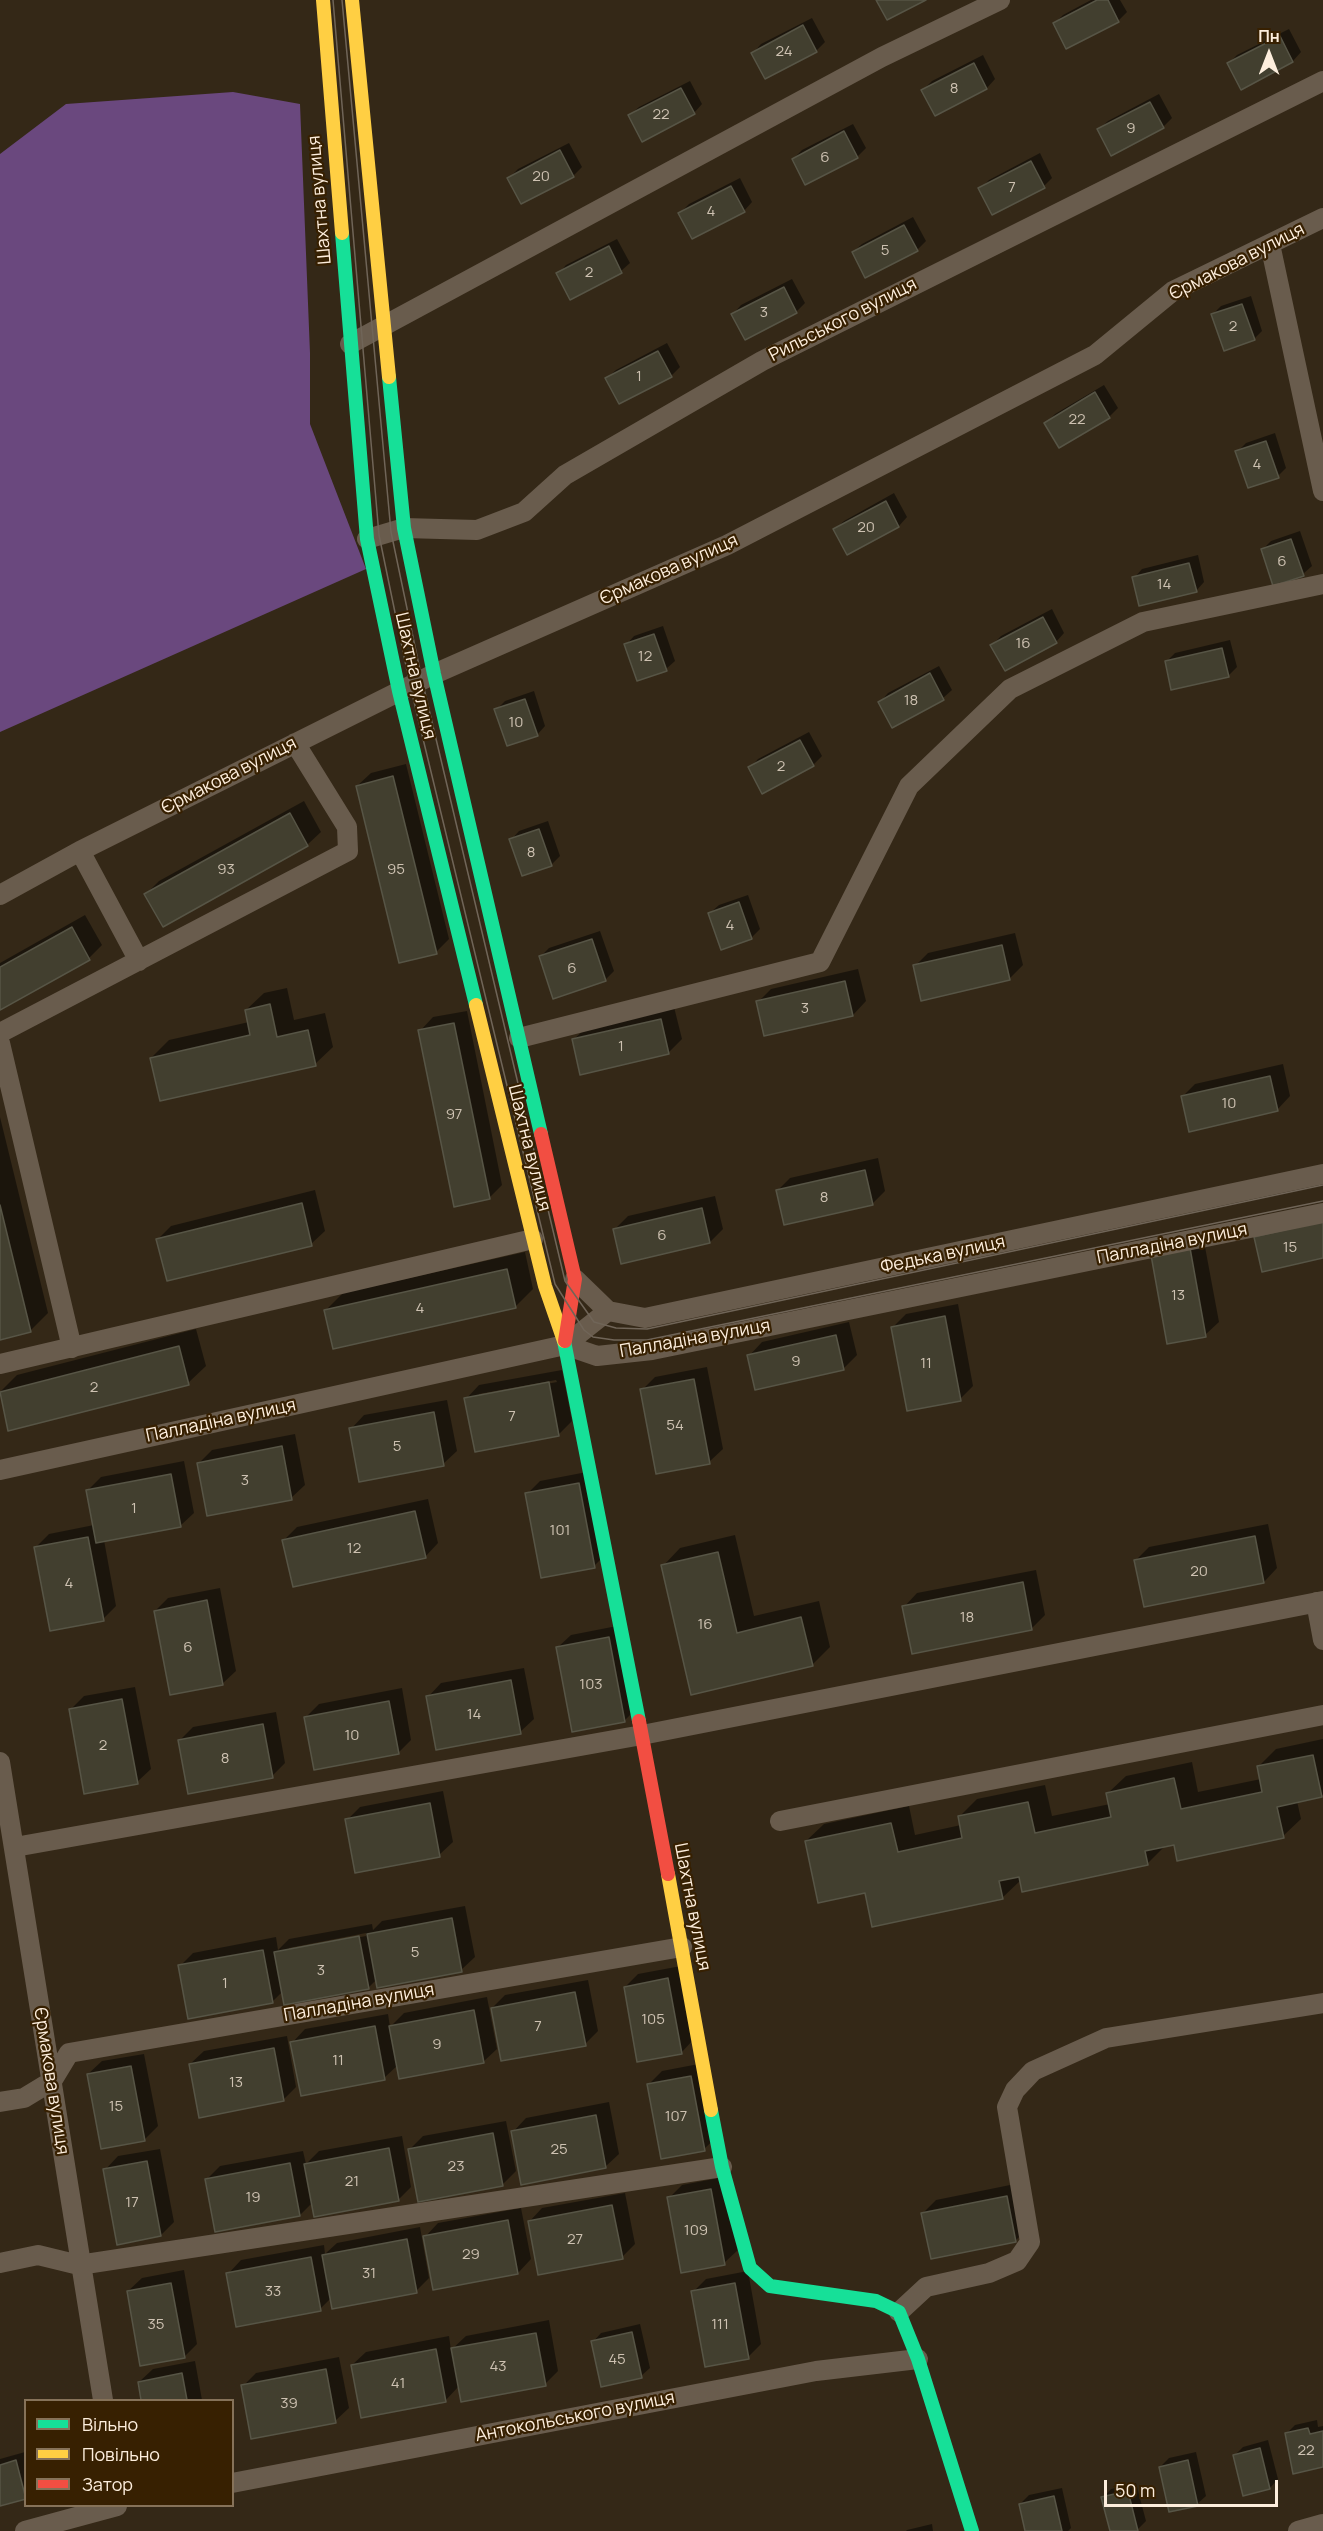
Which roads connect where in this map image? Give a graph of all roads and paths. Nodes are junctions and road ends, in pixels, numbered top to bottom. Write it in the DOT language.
graph roads {
  1 [pos="323,0"];
  2 [pos="352,0"];
  3 [pos="1000,0"];
  4 [pos="1323,81"];
  5 [pos="1323,218"];
  6 [pos="1270,244"];
  7 [pos="383,327"];
  8 [pos="350,344"];
  9 [pos="1323,491"];
  10 [pos="404,528"];
  11 [pos="367,539"];
  12 [pos="1323,584"];
  13 [pos="434,674"];
  14 [pos="399,691"];
  15 [pos="295,743"];
  16 [pos="80,851"];
  17 [pos="0,895"];
  18 [pos="139,961"];
  19 [pos="0,1033"];
  20 [pos="519,1038"];
  21 [pos="0,1042"];
  22 [pos="1323,1174"];
  23 [pos="1323,1213"];
  24 [pos="533,1239"];
  25 [pos="575,1279"];
  26 [pos="608,1311"];
  27 [pos="565,1345"];
  28 [pos="72,1348"];
  29 [pos="0,1364"];
  30 [pos="0,1470"];
  31 [pos="1319,1602"];
  32 [pos="1323,1640"];
  33 [pos="1323,1715"];
  34 [pos="642,1735"];
  35 [pos="0,1762"];
  36 [pos="780,1821"];
  37 [pos="15,1847"];
  38 [pos="682,1947"];
  39 [pos="1323,2003"];
  40 [pos="52,2081"];
  41 [pos="0,2102"];
  42 [pos="722,2167"];
  43 [pos="0,2263"];
  44 [pos="79,2265"];
  45 [pos="900,2312"];
  46 [pos="918,2359"];
  47 [pos="103,2399"];
  48 [pos="234,2483"];
  49 [pos="110,2507"];
  50 [pos="1323,2524"];
  51 [pos="25,2531"];
  52 [pos="972,2531"];
  53 [pos="1298,2531"];
  1 -- 8 [label="main road, Шахтна вулиця"];
  2 -- 7 [label="main road, Шахтна вулиця"];
  3 -- 7 [label="street"];
  4 -- 10 [label="street, Рильського вулиця"];
  5 -- 6 [label="street, Єрмакова вулиця"];
  6 -- 9 [label="street"];
  6 -- 13 [label="street, Єрмакова вулиця"];
  7 -- 8 [label="street"];
  7 -- 10 [label="main road, Шахтна вулиця"];
  8 -- 11 [label="main road, Шахтна вулиця"];
  10 -- 11 [label="street, Рильського вулиця"];
  10 -- 13 [label="main road, Шахтна вулиця"];
  11 -- 14 [label="main road, Шахтна вулиця"];
  12 -- 20 [label="street"];
  13 -- 14 [label="street, Єрмакова вулиця"];
  13 -- 20 [label="main road, Шахтна вулиця"];
  14 -- 15 [label="street, Єрмакова вулиця"];
  14 -- 24 [label="main road, Шахтна вулиця"];
  15 -- 16 [label="street, Єрмакова вулиця"];
  15 -- 18 [label="street"];
  16 -- 17 [label="street, Єрмакова вулиця"];
  16 -- 18 [label="street"];
  18 -- 19 [label="street"];
  20 -- 25 [label="main road, Шахтна вулиця"];
  21 -- 28 [label="street"];
  22 -- 26 [label="street, Федька вулиця"];
  23 -- 27 [label="street, Палладіна вулиця"];
  24 -- 27 [label="main road, Шахтна вулиця"];
  24 -- 28 [label="street"];
  25 -- 26 [label="street"];
  25 -- 27 [label="main road, Шахтна вулиця"];
  26 -- 27 [label="street"];
  27 -- 30 [label="street, Палладіна вулиця"];
  27 -- 34 [label="main road, Шахтна вулиця"];
  28 -- 29 [label="street"];
  31 -- 32 [label="street"];
  31 -- 34 [label="street"];
  33 -- 36 [label="street"];
  34 -- 37 [label="street"];
  34 -- 38 [label="main road, Шахтна вулиця"];
  35 -- 37 [label="street, Єрмакова вулиця"];
  37 -- 40 [label="street, Єрмакова вулиця"];
  38 -- 40 [label="street, Палладіна вулиця"];
  38 -- 42 [label="main road, Шахтна вулиця"];
  39 -- 45 [label="street"];
  40 -- 41 [label="street"];
  40 -- 44 [label="street, Єрмакова вулиця"];
  42 -- 44 [label="street"];
  42 -- 45 [label="main road, Шахтна вулиця"];
  43 -- 44 [label="street"];
  44 -- 47 [label="street, Єрмакова вулиця"];
  45 -- 46 [label="main road"];
  46 -- 48 [label="street, Антокольського вулиця"];
  46 -- 52 [label="main road"];
  49 -- 51 [label="street"];
  50 -- 53 [label="street"];
}
